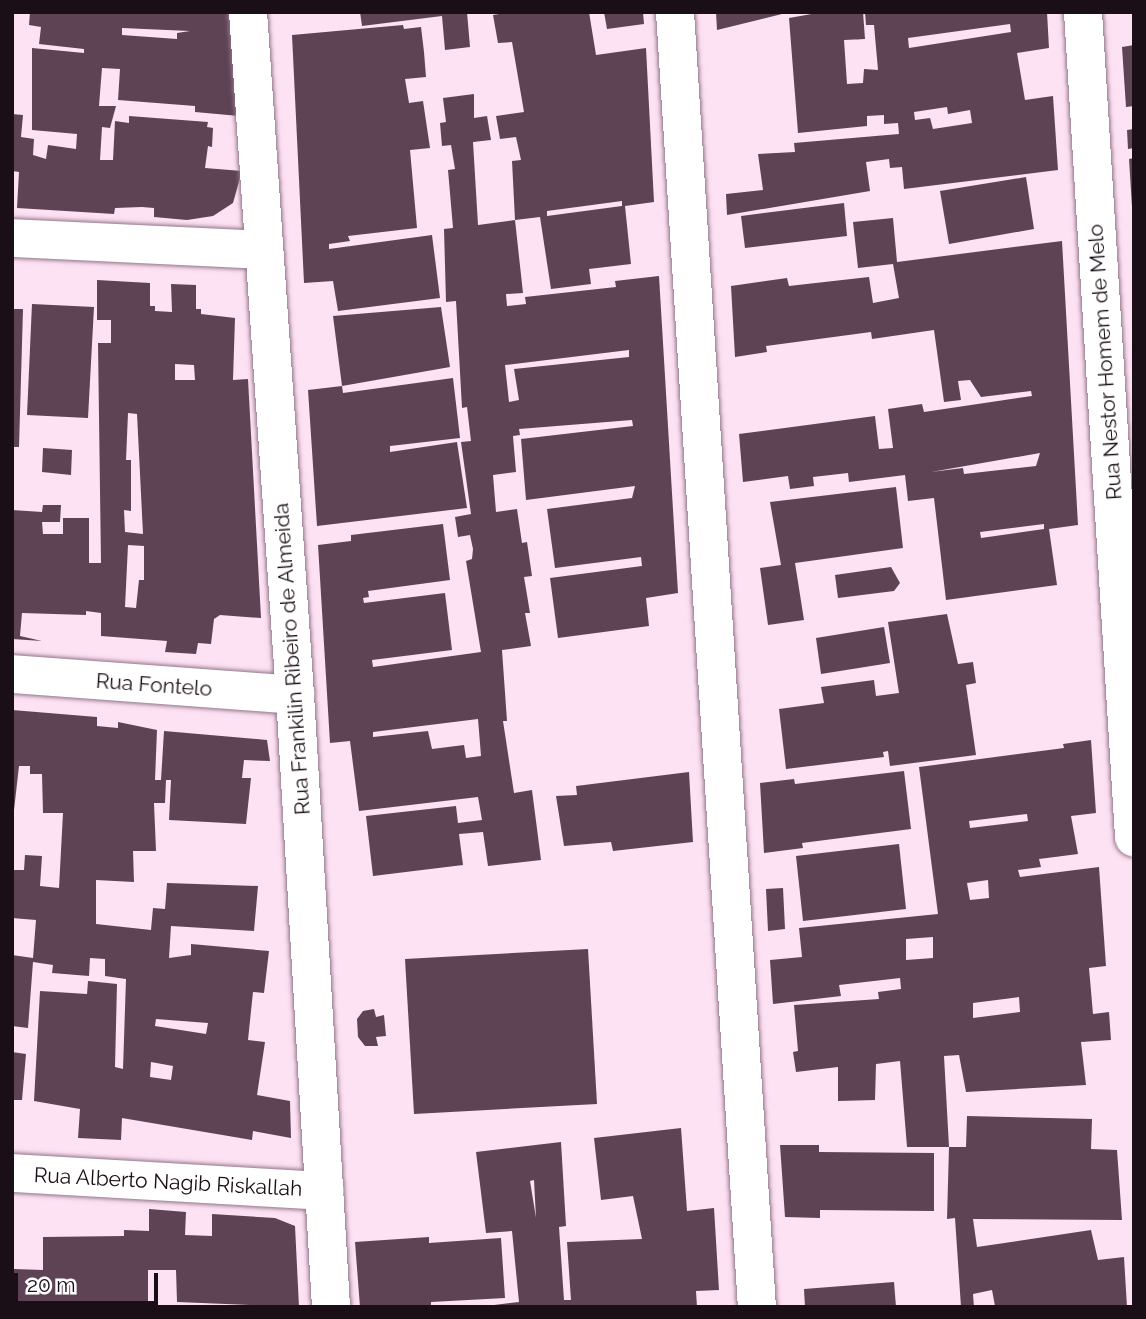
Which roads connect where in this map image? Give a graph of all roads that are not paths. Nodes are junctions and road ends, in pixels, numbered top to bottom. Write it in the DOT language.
graph roads {
  1 [pos="248,12"];
  2 [pos="675,12"];
  3 [pos="1083,12"];
  4 [pos="12,238"];
  5 [pos="262,250"];
  6 [pos="12,674"];
  7 [pos="295,695"];
  8 [pos="1134,837"];
  9 [pos="12,1172"];
  10 [pos="324,1191"];
  11 [pos="331,1307"];
  12 [pos="757,1307"];
  1 -- 5 [label="street, Rua Frankilin Ribeiro de Almeida"];
  2 -- 12 [label="street"];
  3 -- 8 [label="street, Rua Nestor Homem de Melo"];
  4 -- 5 [label="street"];
  5 -- 7 [label="street, Rua Frankilin Ribeiro de Almeida"];
  6 -- 7 [label="street, Rua Fontelo"];
  7 -- 10 [label="street, Rua Frankilin Ribeiro de Almeida"];
  9 -- 10 [label="street, Rua Alberto Nagib Riskallah"];
  10 -- 11 [label="street, Rua Frankilin Ribeiro de Almeida"];
}
